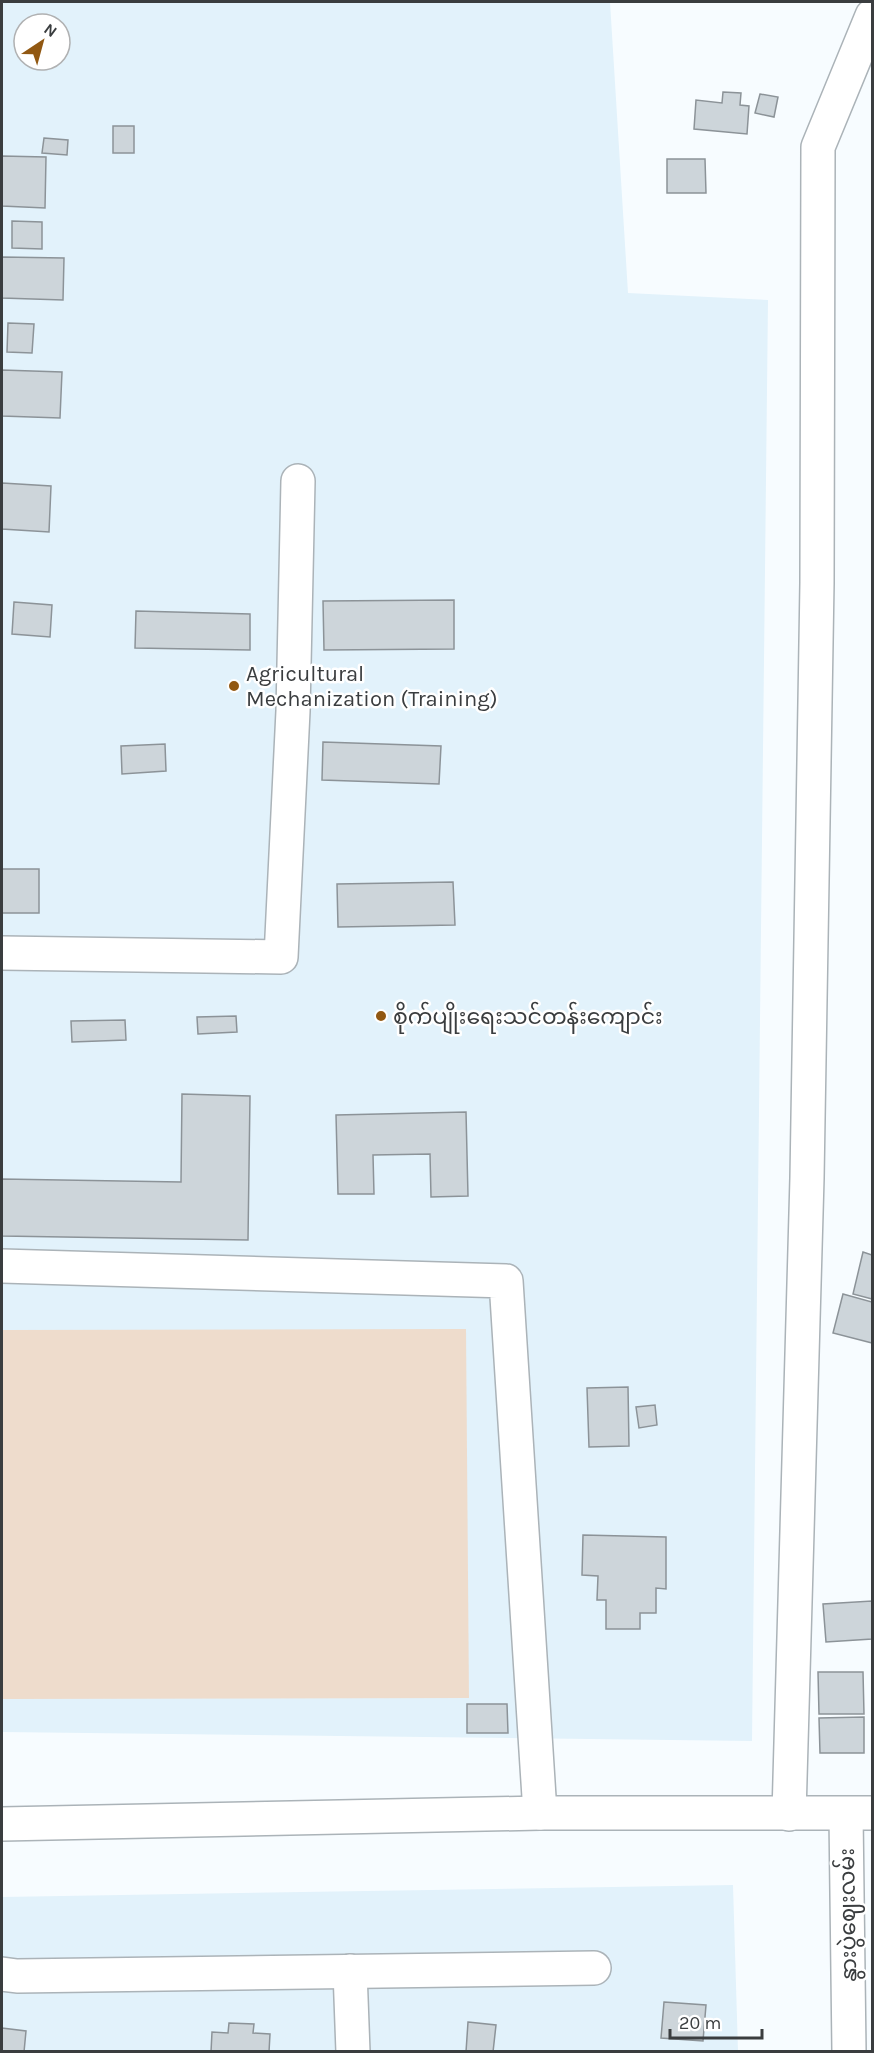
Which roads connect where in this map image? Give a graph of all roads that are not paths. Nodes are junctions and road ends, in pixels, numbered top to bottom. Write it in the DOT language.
graph roads {
  1 [pos="873,16"];
  2 [pos="298,481"];
  3 [pos="2,953"];
  4 [pos="2,1266"];
  5 [pos="540,1812"];
  6 [pos="789,1814"];
  7 [pos="859,1814"];
  8 [pos="2,1824"];
  9 [pos="594,1968"];
  10 [pos="350,1971"];
  11 [pos="2,1974"];
  12 [pos="353,2052"];
  13 [pos="849,2052"];
  1 -- 6 [label="main road"];
  2 -- 3 [label="main road"];
  4 -- 5 [label="main road"];
  5 -- 6 [label="main road"];
  5 -- 8 [label="main road"];
  6 -- 7 [label="main road"];
  7 -- 13 [label="main road, နွားပွဲဈေးလမ်း"];
  9 -- 10 [label="main road"];
  10 -- 11 [label="main road"];
  10 -- 12 [label="main road"];
}
